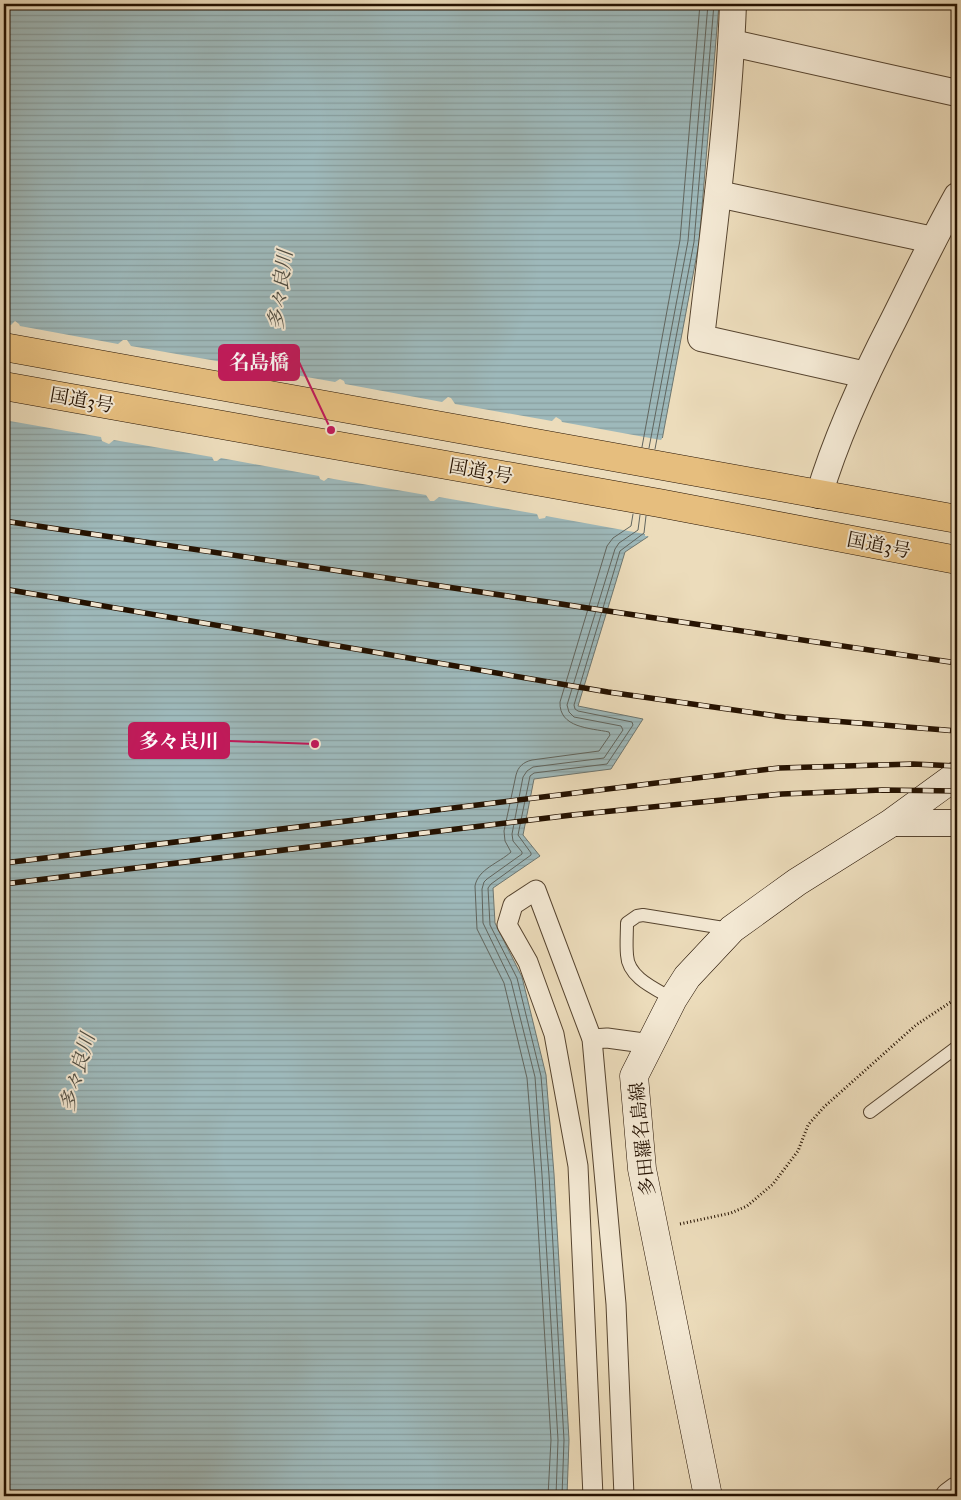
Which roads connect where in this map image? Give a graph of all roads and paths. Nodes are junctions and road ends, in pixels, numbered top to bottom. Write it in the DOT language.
graph roads {
  1 [pos="733,4"];
  2 [pos="732,43"];
  3 [pos="957,93"];
  4 [pos="718,194"];
  5 [pos="957,196"];
  6 [pos="933,240"];
  7 [pos="4,347"];
  8 [pos="866,374"];
  9 [pos="4,386"];
  10 [pos="819,495"];
  11 [pos="957,519"];
  12 [pos="957,560"];
  13 [pos="957,775"];
  14 [pos="891,823"];
  15 [pos="957,823"];
  16 [pos="732,930"];
  17 [pos="957,998"];
  18 [pos="673,999"];
  19 [pos="592,1039"];
  20 [pos="651,1044"];
  21 [pos="957,1047"];
  22 [pos="870,1112"];
  23 [pos="654,1228"];
  24 [pos="957,1490"];
  25 [pos="593,1496"];
  26 [pos="624,1496"];
  27 [pos="708,1496"];
  28 [pos="948,1496"];
  1 -- 2 [label="street"];
  2 -- 3 [label="street"];
  2 -- 4 [label="street"];
  4 -- 6 [label="street"];
  4 -- 8 [label="street"];
  5 -- 6 [label="street"];
  6 -- 8 [label="street"];
  7 -- 10 [label="highway, 国道3号"];
  8 -- 10 [label="street"];
  9 -- 12 [label="highway, 国道3号"];
  10 -- 11 [label="highway, 国道3号"];
  13 -- 14 [label="main road, 多田羅名島線"];
  14 -- 15 [label="street"];
  14 -- 16 [label="main road, 多田羅名島線"];
  16 -- 18 [label="main road, 多田羅名島線"];
  16 -- 18 [label="lane"];
  17 -- 23 [label="path"];
  18 -- 20 [label="main road, 多田羅名島線"];
  19 -- 20 [label="street"];
  19 -- 25 [label="street"];
  19 -- 26 [label="street"];
  20 -- 23 [label="main road, 多田羅名島線"];
  21 -- 22 [label="lane"];
  23 -- 27 [label="main road, 多田羅名島線"];
  24 -- 28 [label="street"];
}
